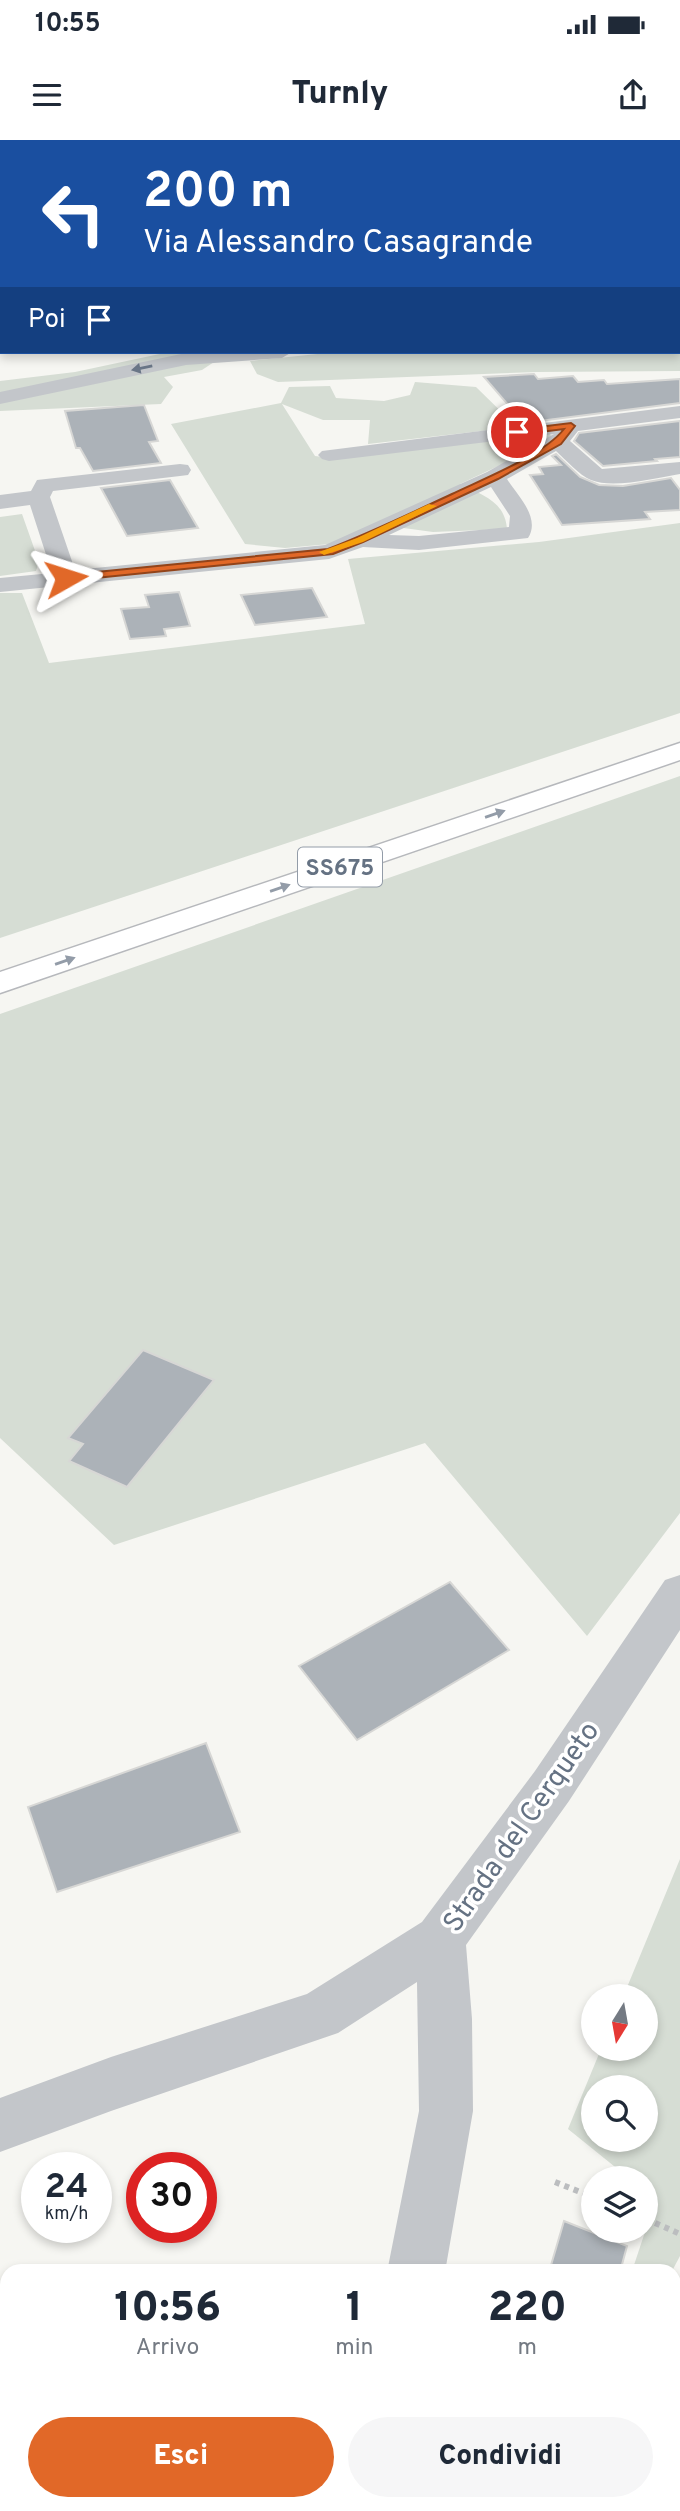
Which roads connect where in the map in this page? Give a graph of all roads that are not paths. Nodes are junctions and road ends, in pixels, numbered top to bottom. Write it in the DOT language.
graph roads {
  1 [pos="255,354"];
  2 [pos="0,398"];
  3 [pos="680,412"];
  4 [pos="565,434"];
  5 [pos="329,455"];
  6 [pos="680,468"];
  7 [pos="180,470"];
  8 [pos="495,477"];
  9 [pos="39,497"];
  10 [pos="0,502"];
  11 [pos="360,540"];
  12 [pos="66,578"];
  13 [pos="0,585"];
  14 [pos="680,725"];
  15 [pos="680,751"];
  16 [pos="0,956"];
  17 [pos="0,983"];
  18 [pos="680,1593"];
  19 [pos="440,1939"];
  20 [pos="0,2124"];
  21 [pos="417,2264"];
  1 -- 2 [label="street, one-way"];
  3 -- 4 [label="street"];
  4 -- 5 [label="street"];
  4 -- 6 [label="street"];
  4 -- 8 [label="street"];
  7 -- 9 [label="street"];
  8 -- 11 [label="street"];
  8 -- 11 [label="street"];
  9 -- 10 [label="street"];
  9 -- 12 [label="street"];
  11 -- 12 [label="street"];
  12 -- 13 [label="street"];
  14 -- 16 [label="highway, SS675"];
  17 -- 15 [label="highway, SS675, one-way"];
  18 -- 19 [label="street, Strada del Cerqueto"];
  19 -- 20 [label="street, Strada del Cerqueto"];
  19 -- 21 [label="street"];
}
